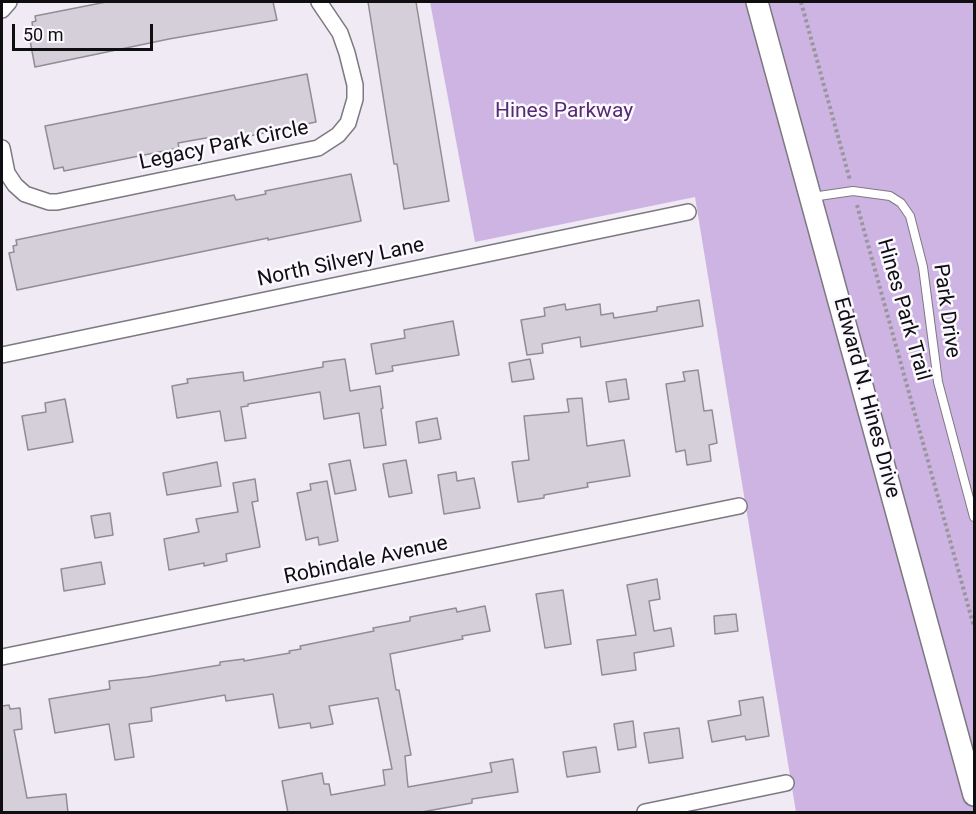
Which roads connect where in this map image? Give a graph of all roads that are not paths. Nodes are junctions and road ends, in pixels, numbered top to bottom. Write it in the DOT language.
graph roads {
  1 [pos="9,2"];
  2 [pos="319,2"];
  3 [pos="757,2"];
  4 [pos="2,10"];
  5 [pos="2,148"];
  6 [pos="811,197"];
  7 [pos="688,212"];
  8 [pos="2,355"];
  9 [pos="739,506"];
  10 [pos="975,517"];
  11 [pos="2,657"];
  12 [pos="786,783"];
  13 [pos="975,795"];
  14 [pos="645,813"];
  1 -- 4 [label="street"];
  2 -- 5 [label="street, Legacy Park Circle"];
  3 -- 6 [label="street, Edward N. Hines Drive"];
  6 -- 10 [label="lane, Park Drive"];
  6 -- 13 [label="street, Edward N. Hines Drive"];
  7 -- 8 [label="street, North Silvery Lane"];
  9 -- 11 [label="street, Robindale Avenue"];
  12 -- 14 [label="street"];
}
